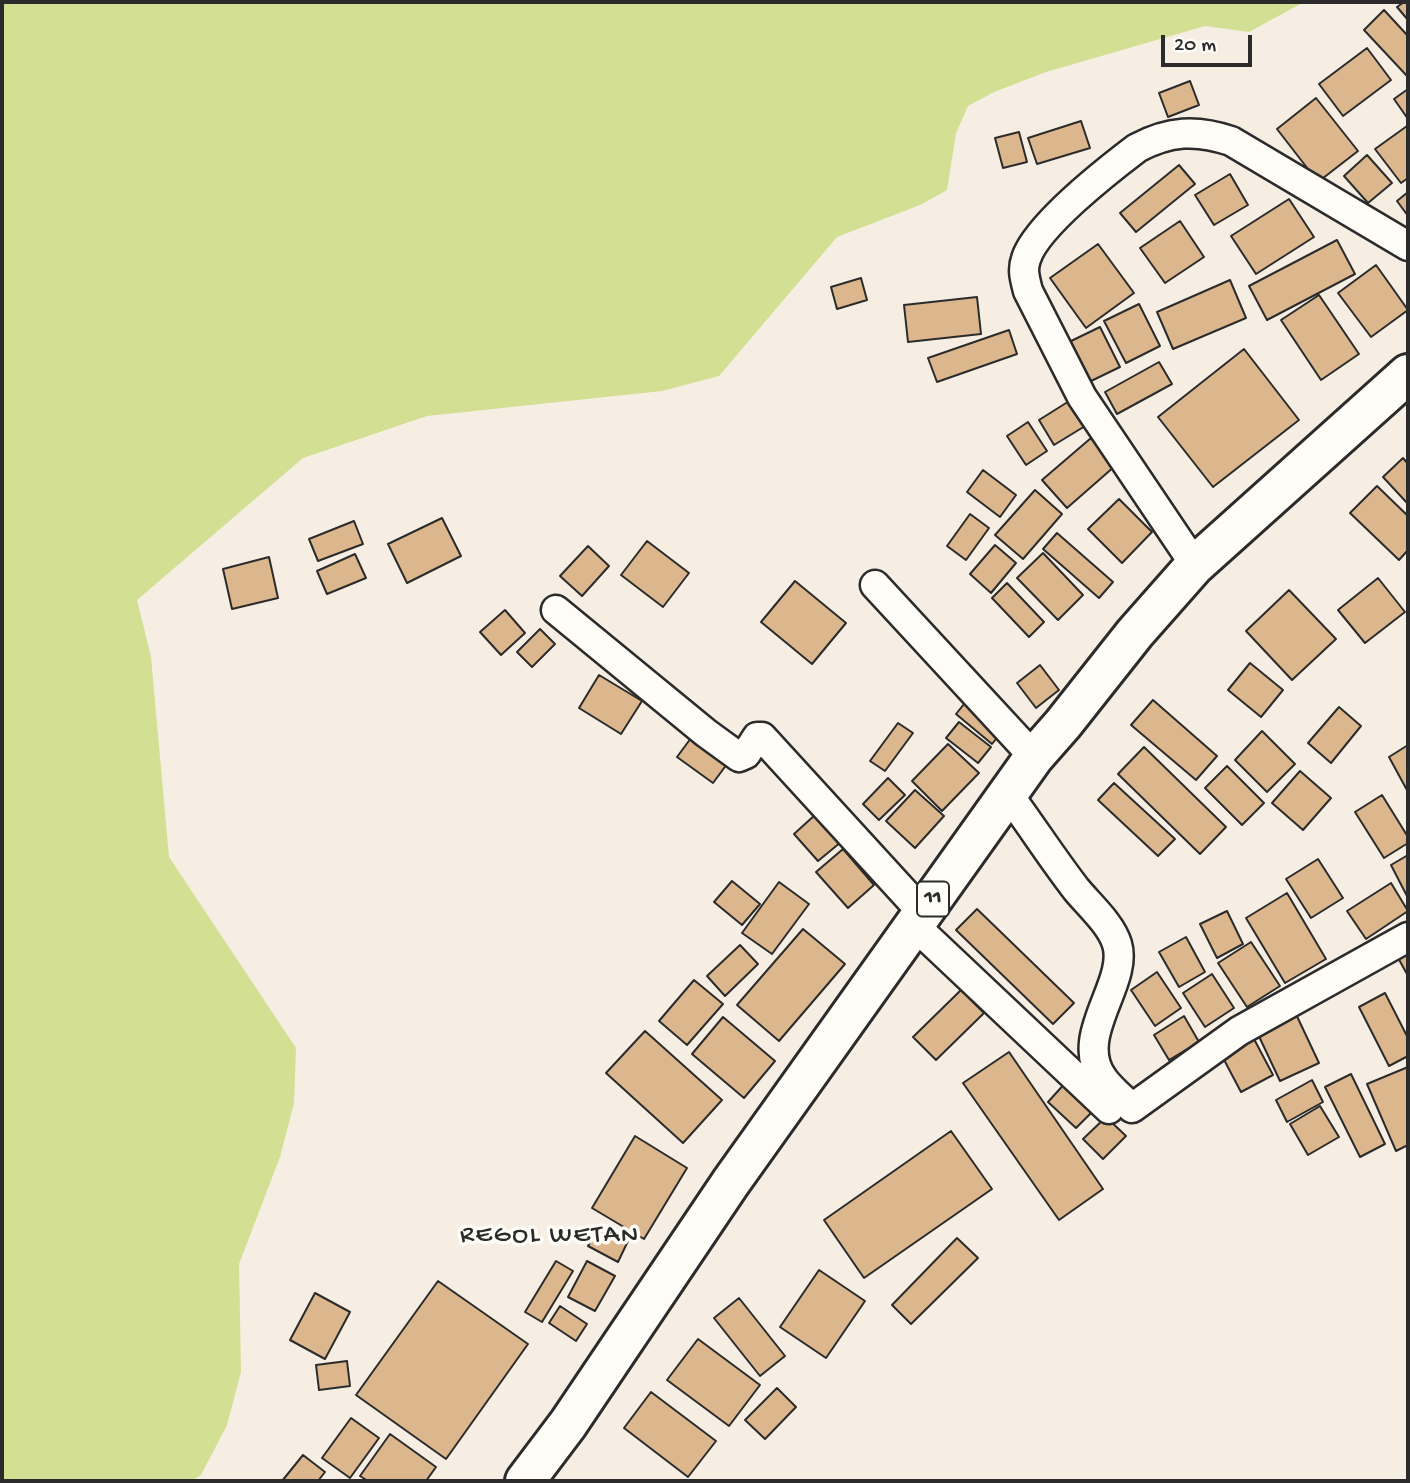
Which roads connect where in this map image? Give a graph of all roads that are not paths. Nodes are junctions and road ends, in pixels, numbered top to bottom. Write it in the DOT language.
graph roads {
  1 [pos="1408,246"];
  2 [pos="1408,374"];
  3 [pos="1195,565"];
  4 [pos="875,585"];
  5 [pos="556,610"];
  6 [pos="1034,757"];
  7 [pos="1008,794"];
  8 [pos="918,919"];
  9 [pos="1408,937"];
  10 [pos="1132,1108"];
  11 [pos="525,1481"];
  1 -- 3 [label="street"];
  2 -- 3 [label="highway, 11"];
  3 -- 6 [label="highway, 11"];
  4 -- 6 [label="street"];
  5 -- 8 [label="street"];
  6 -- 7 [label="highway, 11"];
  7 -- 8 [label="highway, 11"];
  7 -- 10 [label="street"];
  8 -- 10 [label="street"];
  8 -- 11 [label="highway, 11"];
  9 -- 10 [label="street"];
}
